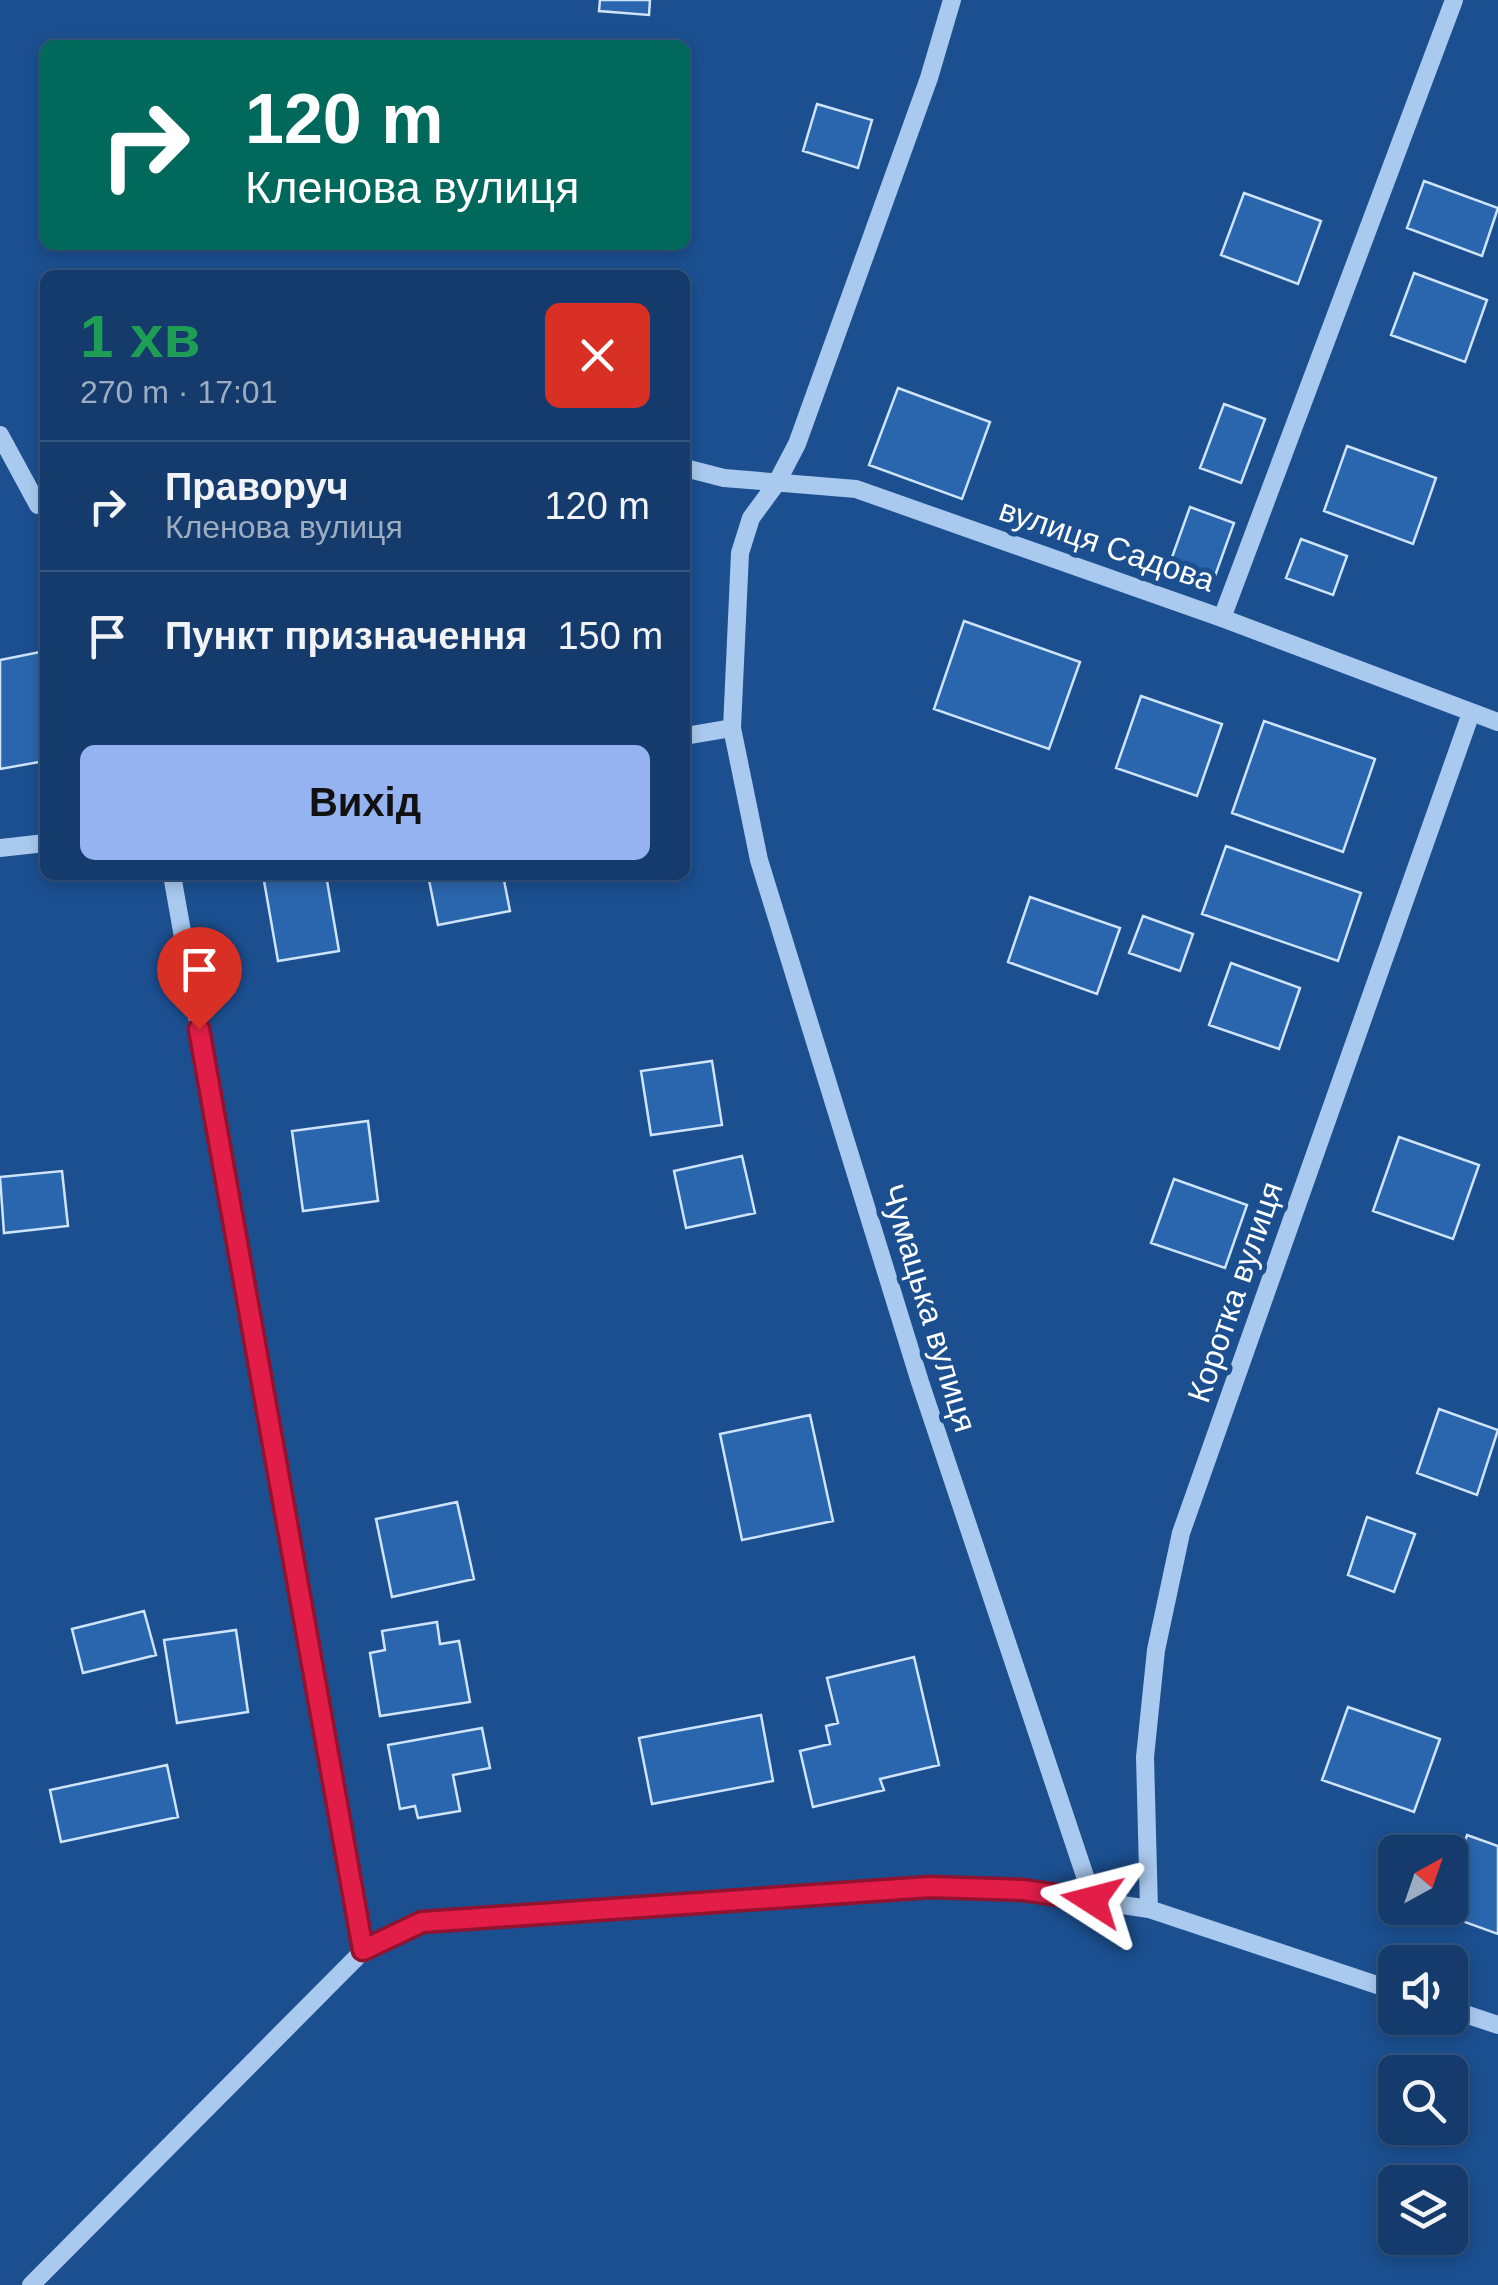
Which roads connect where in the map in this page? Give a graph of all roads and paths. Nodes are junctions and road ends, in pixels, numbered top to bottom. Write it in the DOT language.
graph roads {
  1 [pos="952,0"];
  2 [pos="1454,0"];
  3 [pos="0,435"];
  4 [pos="690,469"];
  5 [pos="776,484"];
  6 [pos="40,502"];
  7 [pos="1222,618"];
  8 [pos="1471,714"];
  9 [pos="1498,722"];
  10 [pos="732,728"];
  11 [pos="690,735"];
  12 [pos="40,844"];
  13 [pos="0,848"];
  14 [pos="173,880"];
  15 [pos="1092,1900"];
  16 [pos="1149,1909"];
  17 [pos="363,1950"];
  18 [pos="1378,1984"];
  19 [pos="1468,2015"];
  20 [pos="1498,2025"];
  21 [pos="31,2285"];
  1 -- 5 [label="street, Чумацька вулиця"];
  2 -- 7 [label="street"];
  3 -- 6 [label="street"];
  4 -- 5 [label="street, вулиця Садова"];
  5 -- 7 [label="street, вулиця Садова"];
  5 -- 10 [label="street, Чумацька вулиця"];
  7 -- 8 [label="street, вулиця Садова"];
  8 -- 9 [label="street, вулиця Садова"];
  8 -- 16 [label="street, Коротка вулиця"];
  10 -- 11 [label="street"];
  10 -- 15 [label="street, Чумацька вулиця"];
  12 -- 13 [label="street"];
  14 -- 17 [label="street"];
  15 -- 16 [label="street"];
  15 -- 17 [label="street"];
  16 -- 18 [label="street"];
  17 -- 21 [label="street"];
  19 -- 20 [label="street"];
}
